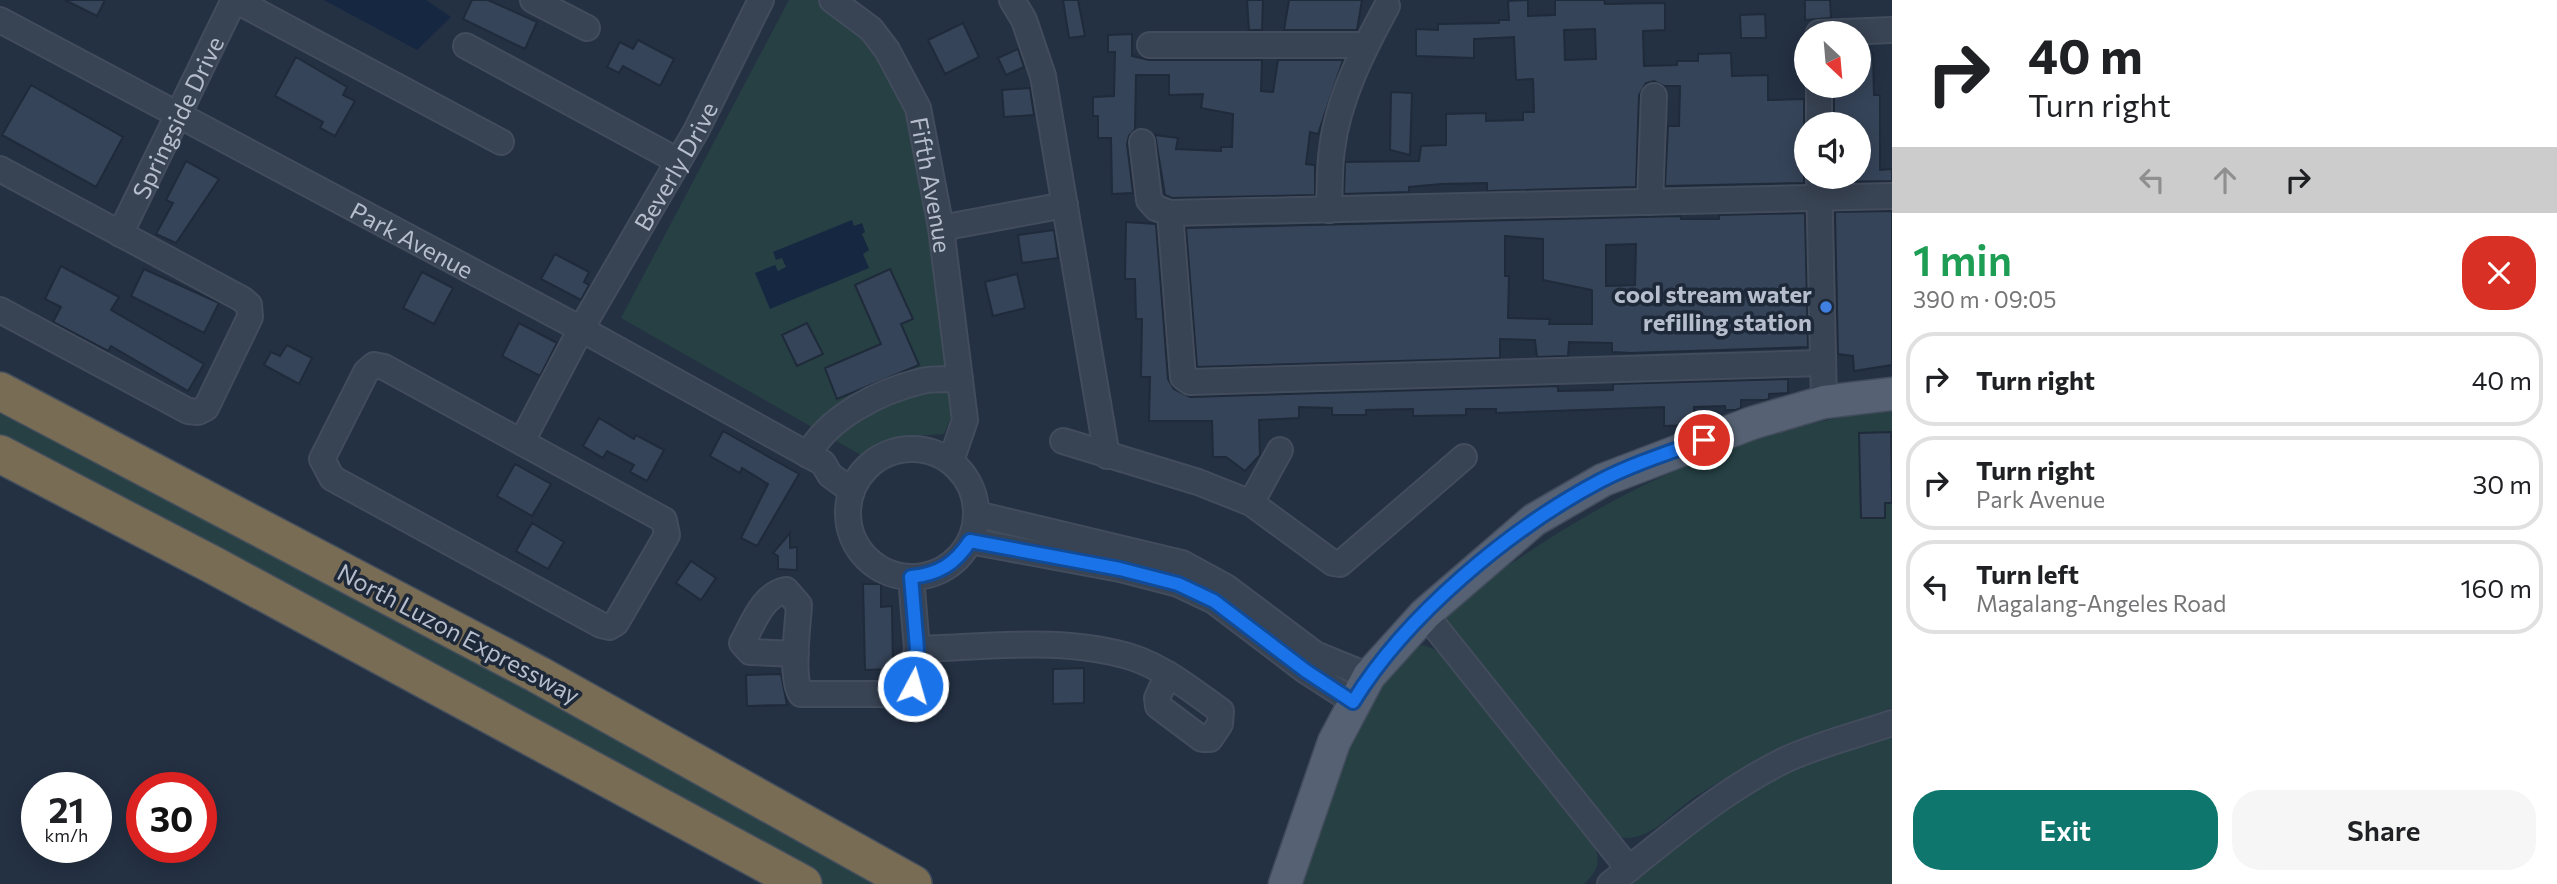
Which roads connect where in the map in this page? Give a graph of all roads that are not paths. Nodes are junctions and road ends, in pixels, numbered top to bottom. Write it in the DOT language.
graph roads {
  1 [pos="234,0"];
  2 [pos="533,0"];
  3 [pos="761,0"];
  4 [pos="832,0"];
  5 [pos="1012,0"];
  6 [pos="1387,6"];
  7 [pos="0,20"];
  8 [pos="587,29"];
  9 [pos="1892,30"];
  10 [pos="1871,31"];
  11 [pos="1150,45"];
  12 [pos="1365,45"];
  13 [pos="466,46"];
  14 [pos="1654,96"];
  15 [pos="177,116"];
  16 [pos="501,142"];
  17 [pos="1142,142"];
  18 [pos="678,161"];
  19 [pos="0,169"];
  20 [pos="1796,189"];
  21 [pos="1819,189"];
  22 [pos="1835,189"];
  23 [pos="1892,196"];
  24 [pos="1650,202"];
  25 [pos="1065,205"];
  26 [pos="1329,210"];
  27 [pos="1170,213"];
  28 [pos="942,228"];
  29 [pos="120,234"];
  30 [pos="0,310"];
  31 [pos="581,329"];
  32 [pos="1823,363"];
  33 [pos="0,391"];
  34 [pos="961,391"];
  35 [pos="1892,394"];
  36 [pos="1824,402"];
  37 [pos="522,441"];
  38 [pos="1063,441"];
  39 [pos="1280,450"];
  40 [pos="0,453"];
  41 [pos="1107,456"];
  42 [pos="943,457"];
  43 [pos="1464,457"];
  44 [pos="815,459"];
  45 [pos="858,482"];
  46 [pos="1251,503"];
  47 [pos="977,514"];
  48 [pos="970,541"];
  49 [pos="1093,553"];
  50 [pos="911,577"];
  51 [pos="1425,614"];
  52 [pos="917,649"];
  53 [pos="796,654"];
  54 [pos="1168,674"];
  55 [pos="1361,689"];
  56 [pos="1892,723"];
  57 [pos="1619,877"];
  58 [pos="803,884"];
  59 [pos="913,884"];
  60 [pos="1285,884"];
  1 -- 15 [label="street, Springside Drive"];
  1 -- 16 [label="street"];
  2 -- 8 [label="street"];
  3 -- 18 [label="street, Beverly Drive"];
  4 -- 28 [label="street, Fifth Avenue"];
  5 -- 25 [label="street"];
  6 -- 12 [label="street"];
  7 -- 15 [label="street, Park Avenue"];
  9 -- 10 [label="street"];
  11 -- 12 [label="street"];
  12 -- 26 [label="street"];
  13 -- 18 [label="street"];
  14 -- 24 [label="street"];
  15 -- 29 [label="street, Springside Drive"];
  15 -- 31 [label="street, Park Avenue"];
  17 -- 27 [label="street"];
  18 -- 31 [label="street, Beverly Drive"];
  19 -- 29 [label="street"];
  20 -- 24 [label="street"];
  21 -- 32 [label="street"];
  22 -- 23 [label="street"];
  24 -- 26 [label="street"];
  25 -- 28 [label="street"];
  25 -- 41 [label="street"];
  26 -- 27 [label="street"];
  27 -- 32 [label="street"];
  28 -- 34 [label="street, Fifth Avenue"];
  29 -- 30 [label="street"];
  31 -- 37 [label="street, Beverly Drive"];
  31 -- 44 [label="street, Park Avenue"];
  32 -- 36 [label="street"];
  33 -- 59 [label="highway, North Luzon Expressway"];
  34 -- 42 [label="street"];
  34 -- 44 [label="street"];
  35 -- 36 [label="main road"];
  36 -- 51 [label="main road"];
  37 -- 37 [label="street"];
  38 -- 41 [label="street"];
  39 -- 46 [label="street"];
  40 -- 58 [label="highway"];
  41 -- 46 [label="street"];
  42 -- 45 [label="street"];
  42 -- 47 [label="street"];
  43 -- 46 [label="street"];
  44 -- 45 [label="street, Park Avenue"];
  45 -- 50 [label="street"];
  47 -- 48 [label="street"];
  47 -- 49 [label="street"];
  48 -- 49 [label="street"];
  48 -- 50 [label="street"];
  49 -- 55 [label="street"];
  50 -- 52 [label="street"];
  51 -- 55 [label="main road"];
  51 -- 57 [label="street"];
  52 -- 53 [label="street"];
  52 -- 54 [label="street"];
  55 -- 60 [label="main road"];
  56 -- 57 [label="street"];
}
